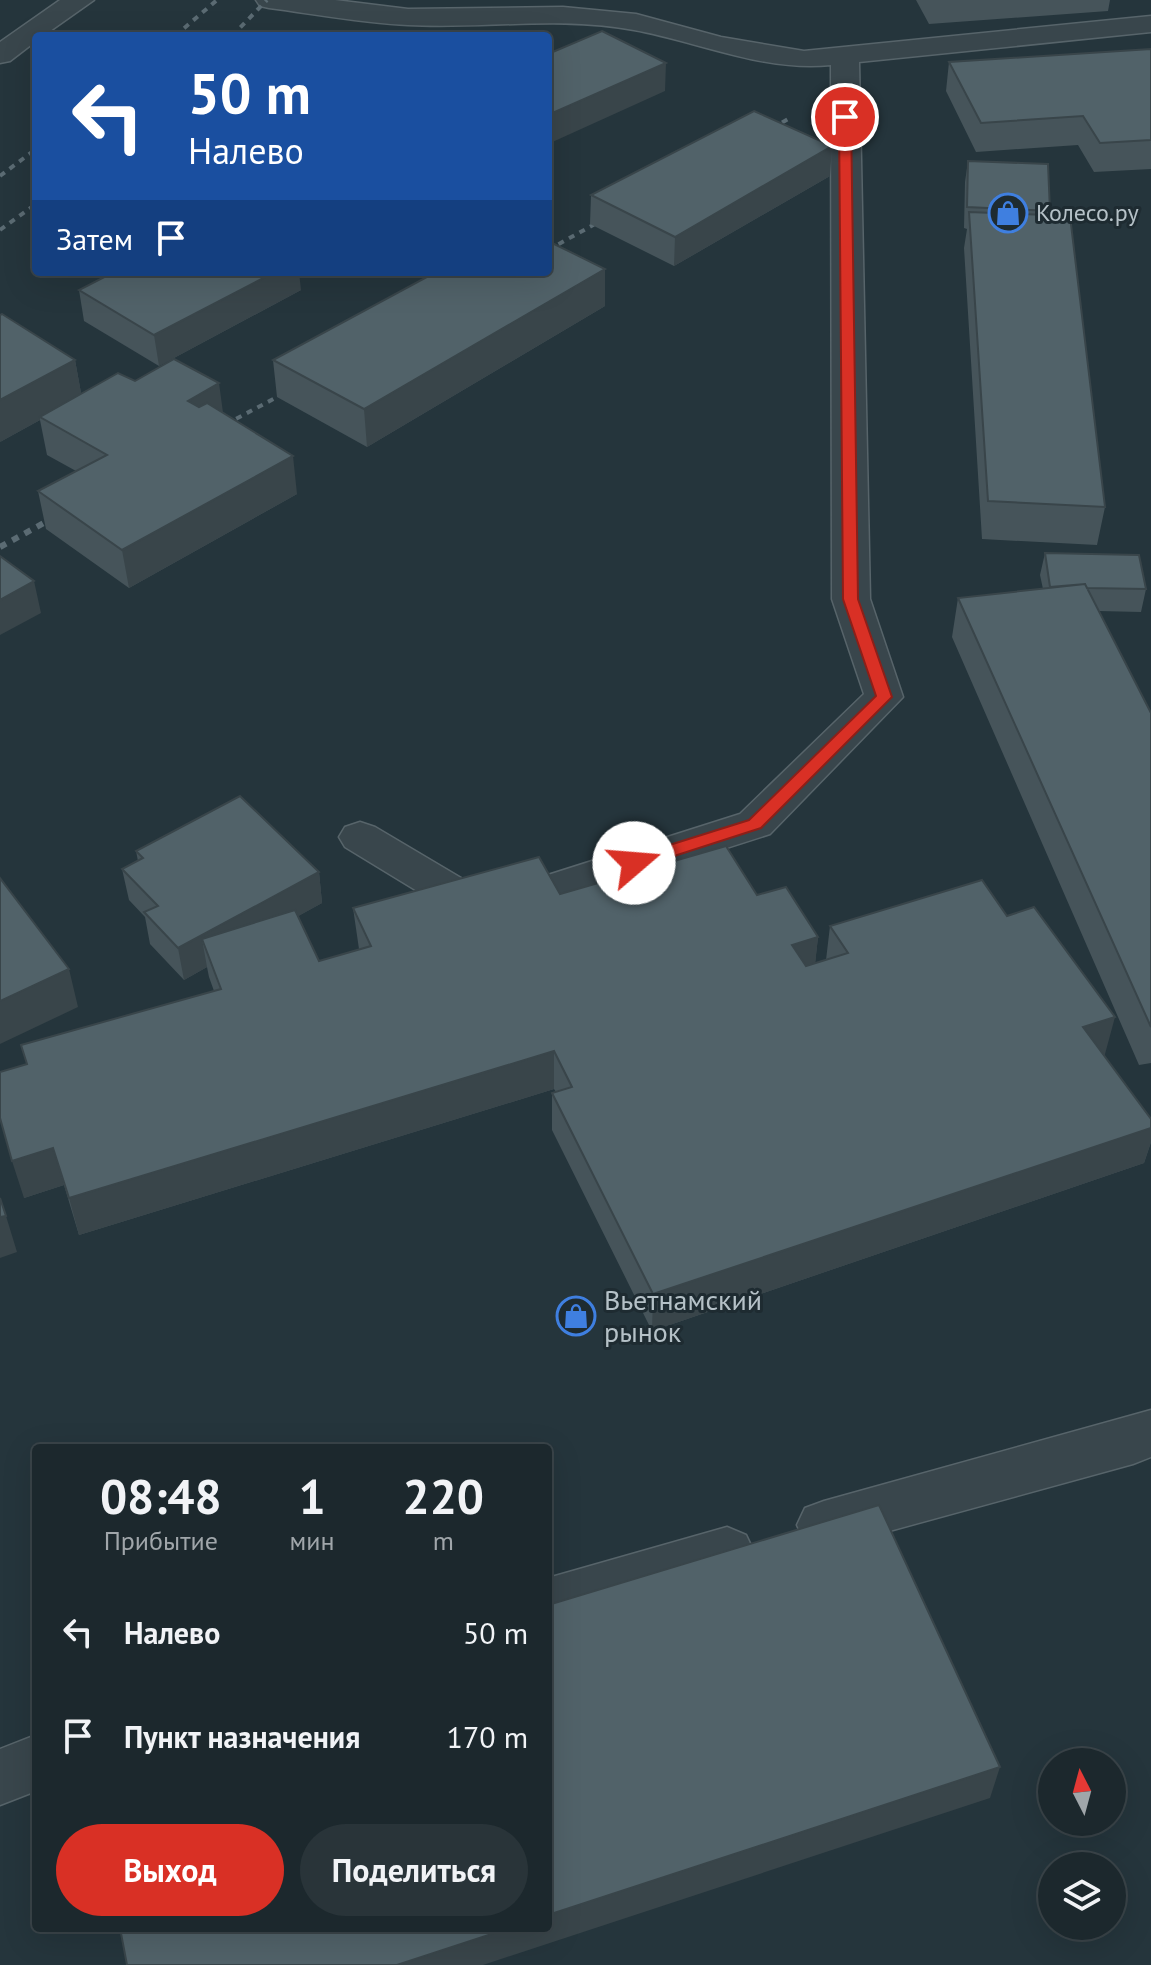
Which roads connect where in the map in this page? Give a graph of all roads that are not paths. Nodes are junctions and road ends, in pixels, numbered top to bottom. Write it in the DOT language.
graph roads {
  1 [pos="81,0"];
  2 [pos="269,0"];
  3 [pos="1151,24"];
  4 [pos="0,55"];
  5 [pos="845,55"];
  6 [pos="360,837"];
  7 [pos="1151,1433"];
  8 [pos="552,1602"];
  9 [pos="32,1765"];
  10 [pos="0,1777"];
  1 -- 4 [label="street"];
  2 -- 5 [label="street"];
  3 -- 5 [label="street"];
  5 -- 6 [label="street"];
  7 -- 8 [label="street"];
  9 -- 10 [label="street"];
}
